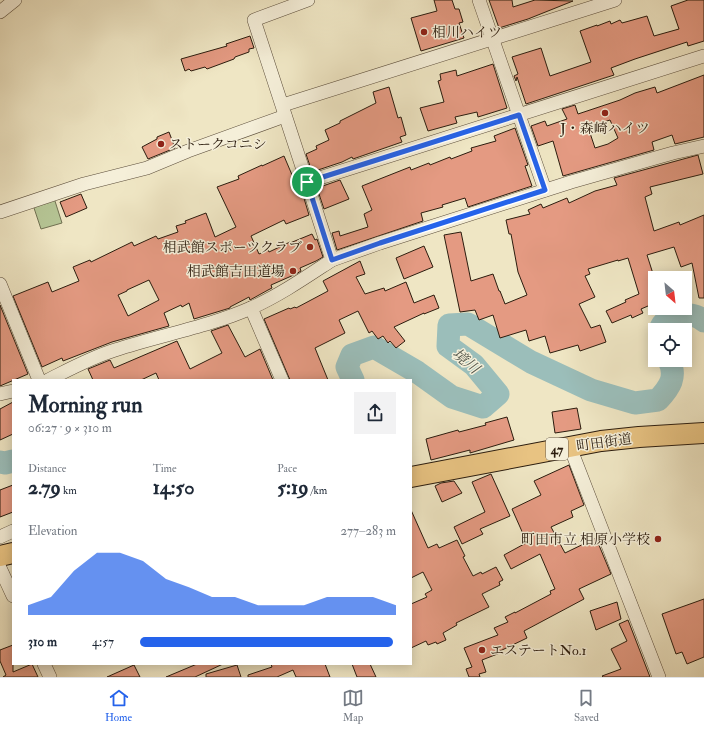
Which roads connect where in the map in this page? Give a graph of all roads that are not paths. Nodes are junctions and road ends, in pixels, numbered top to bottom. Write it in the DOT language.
graph roads {
  1 [pos="15,0"];
  2 [pos="308,0"];
  3 [pos="479,0"];
  4 [pos="615,0"];
  5 [pos="0,12"];
  6 [pos="492,39"];
  7 [pos="704,56"];
  8 [pos="284,111"];
  9 [pos="519,115"];
  10 [pos="704,146"];
  11 [pos="307,182"];
  12 [pos="545,190"];
  13 [pos="0,212"];
  14 [pos="332,260"];
  15 [pos="0,284"];
  16 [pos="251,308"];
  17 [pos="39,379"];
  18 [pos="50,379"];
  19 [pos="282,379"];
  20 [pos="12,392"];
  21 [pos="0,394"];
  22 [pos="704,433"];
  23 [pos="570,447"];
  24 [pos="412,477"];
  25 [pos="12,531"];
  26 [pos="0,537"];
  27 [pos="12,553"];
  28 [pos="0,556"];
  29 [pos="0,568"];
  30 [pos="12,594"];
  31 [pos="44,665"];
  32 [pos="50,677"];
  33 [pos="660,677"];
  1 -- 5 [label="street"];
  2 -- 8 [label="street"];
  3 -- 6 [label="street"];
  4 -- 6 [label="street"];
  6 -- 8 [label="street"];
  6 -- 9 [label="street"];
  7 -- 9 [label="street"];
  8 -- 11 [label="street"];
  8 -- 13 [label="street"];
  9 -- 11 [label="street"];
  9 -- 12 [label="street"];
  10 -- 12 [label="street"];
  11 -- 14 [label="street"];
  12 -- 14 [label="street"];
  14 -- 16 [label="street"];
  15 -- 17 [label="street"];
  16 -- 18 [label="street"];
  16 -- 19 [label="street"];
  20 -- 21 [label="street"];
  22 -- 23 [label="main road, 町田街道 / 47"];
  23 -- 24 [label="main road, 町田街道 / 47"];
  23 -- 33 [label="street"];
  25 -- 26 [label="street"];
  27 -- 28 [label="main road"];
  29 -- 30 [label="street"];
  31 -- 32 [label="street"];
}
